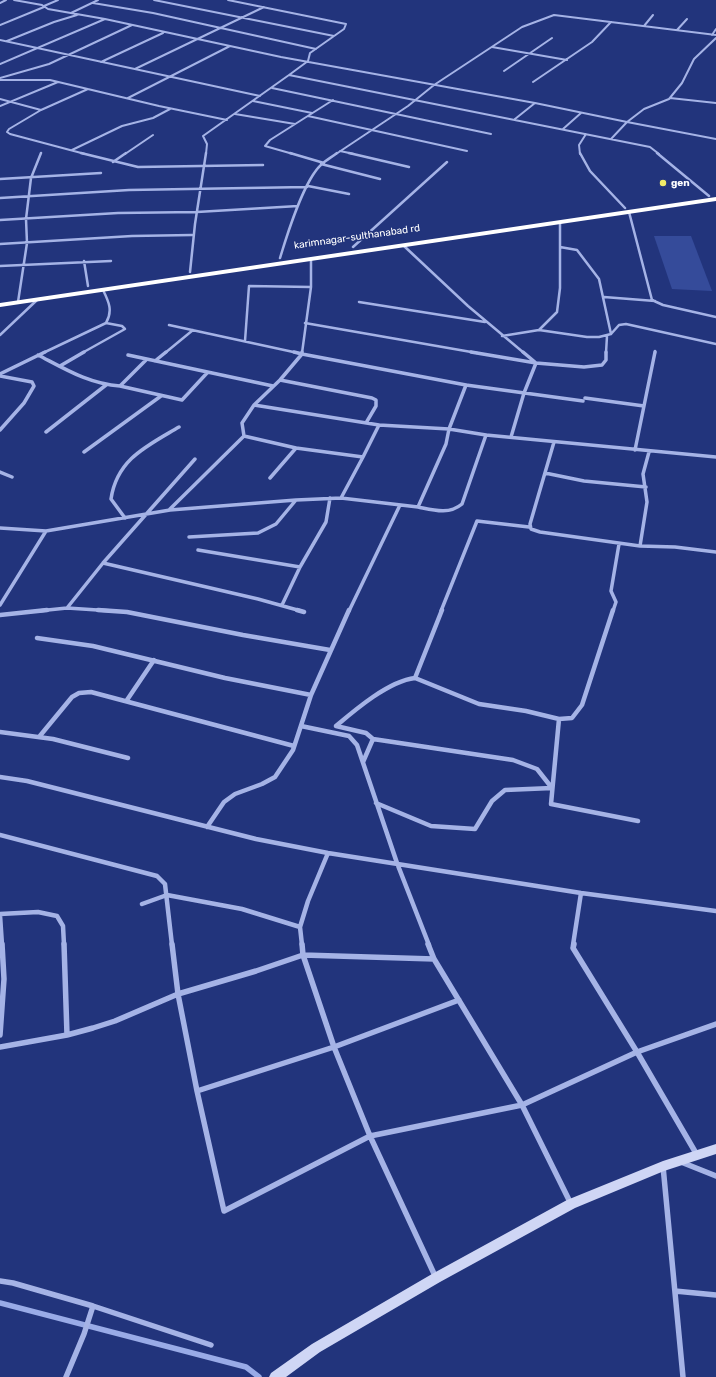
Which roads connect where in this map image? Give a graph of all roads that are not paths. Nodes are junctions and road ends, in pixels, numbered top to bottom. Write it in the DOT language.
graph roads {
  1 [pos="6,0"];
  2 [pos="14,0"];
  3 [pos="58,0"];
  4 [pos="98,0"];
  5 [pos="154,0"];
  6 [pos="228,0"];
  7 [pos="0,3"];
  8 [pos="93,3"];
  9 [pos="44,7"];
  10 [pos="264,7"];
  11 [pos="71,13"];
  12 [pos="78,14"];
  13 [pos="654,15"];
  14 [pos="242,17"];
  15 [pos="105,19"];
  16 [pos="687,19"];
  17 [pos="611,22"];
  18 [pos="0,25"];
  19 [pos="132,25"];
  20 [pos="644,26"];
  21 [pos="222,28"];
  22 [pos="716,29"];
  23 [pos="678,30"];
  24 [pos="164,32"];
  25 [pos="712,35"];
  26 [pos="716,35"];
  27 [pos="334,36"];
  28 [pos="552,38"];
  29 [pos="716,38"];
  30 [pos="196,39"];
  31 [pos="0,40"];
  32 [pos="6,41"];
  33 [pos="230,46"];
  34 [pos="492,46"];
  35 [pos="39,48"];
  36 [pos="316,49"];
  37 [pos="530,53"];
  38 [pos="69,55"];
  39 [pos="0,60"];
  40 [pos="567,60"];
  41 [pos="5,62"];
  42 [pos="100,62"];
  43 [pos="308,62"];
  44 [pos="0,64"];
  45 [pos="135,69"];
  46 [pos="504,71"];
  47 [pos="289,75"];
  48 [pos="170,77"];
  49 [pos="0,79"];
  50 [pos="59,82"];
  51 [pos="534,82"];
  52 [pos="434,85"];
  53 [pos="272,88"];
  54 [pos="88,89"];
  55 [pos="260,96"];
  56 [pos="670,98"];
  57 [pos="0,99"];
  58 [pos="127,99"];
  59 [pos="334,100"];
  60 [pos="416,100"];
  61 [pos="12,101"];
  62 [pos="253,101"];
  63 [pos="535,103"];
  64 [pos="716,103"];
  65 [pos="0,106"];
  66 [pos="171,109"];
  67 [pos="41,110"];
  68 [pos="312,113"];
  69 [pos="581,113"];
  70 [pos="234,114"];
  71 [pos="396,114"];
  72 [pos="308,116"];
  73 [pos="227,120"];
  74 [pos="515,120"];
  75 [pos="627,122"];
  76 [pos="295,124"];
  77 [pos="563,129"];
  78 [pos="372,130"];
  79 [pos="491,134"];
  80 [pos="586,134"];
  81 [pos="153,135"];
  82 [pos="611,139"];
  83 [pos="716,139"];
  84 [pos="72,150"];
  85 [pos="340,151"];
  86 [pos="468,151"];
  87 [pos="41,153"];
  88 [pos="113,162"];
  89 [pos="447,162"];
  90 [pos="322,163"];
  91 [pos="262,165"];
  92 [pos="204,166"];
  93 [pos="409,167"];
  94 [pos="101,173"];
  95 [pos="31,178"];
  96 [pos="0,179"];
  97 [pos="380,179"];
  98 [pos="308,186"];
  99 [pos="201,188"];
  100 [pos="349,194"];
  101 [pos="714,196"];
  102 [pos="28,197"];
  103 [pos="0,198"];
  104 [pos="298,206"];
  105 [pos="627,210"];
  106 [pos="197,212"];
  107 [pos="26,219"];
  108 [pos="0,220"];
  109 [pos="560,223"];
  110 [pos="192,235"];
  111 [pos="27,243"];
  112 [pos="0,244"];
  113 [pos="404,246"];
  114 [pos="353,247"];
  115 [pos="560,247"];
  116 [pos="280,258"];
  117 [pos="311,260"];
  118 [pos="84,261"];
  119 [pos="111,261"];
  120 [pos="23,265"];
  121 [pos="0,266"];
  122 [pos="190,272"];
  123 [pos="88,286"];
  124 [pos="311,286"];
  125 [pos="103,290"];
  126 [pos="604,297"];
  127 [pos="0,299"];
  128 [pos="18,299"];
  129 [pos="37,300"];
  130 [pos="655,301"];
  131 [pos="359,302"];
  132 [pos="0,305"];
  133 [pos="716,317"];
  134 [pos="486,322"];
  135 [pos="106,323"];
  136 [pos="306,323"];
  137 [pos="169,325"];
  138 [pos="193,330"];
  139 [pos="539,330"];
  140 [pos="611,334"];
  141 [pos="0,335"];
  142 [pos="502,336"];
  143 [pos="607,336"];
  144 [pos="245,342"];
  145 [pos="716,344"];
  146 [pos="655,351"];
  147 [pos="302,354"];
  148 [pos="38,355"];
  149 [pos="128,355"];
  150 [pos="146,360"];
  151 [pos="154,361"];
  152 [pos="536,363"];
  153 [pos="60,366"];
  154 [pos="207,373"];
  155 [pos="0,375"];
  156 [pos="280,380"];
  157 [pos="106,385"];
  158 [pos="466,385"];
  159 [pos="120,386"];
  160 [pos="273,386"];
  161 [pos="524,393"];
  162 [pos="161,396"];
  163 [pos="254,406"];
  164 [pos="644,406"];
  165 [pos="366,423"];
  166 [pos="379,425"];
  167 [pos="179,427"];
  168 [pos="449,429"];
  169 [pos="0,430"];
  170 [pos="46,432"];
  171 [pos="486,435"];
  172 [pos="244,436"];
  173 [pos="511,437"];
  174 [pos="554,442"];
  175 [pos="296,448"];
  176 [pos="635,450"];
  177 [pos="84,452"];
  178 [pos="649,452"];
  179 [pos="363,457"];
  180 [pos="716,457"];
  181 [pos="195,459"];
  182 [pos="0,472"];
  183 [pos="545,473"];
  184 [pos="12,477"];
  185 [pos="270,478"];
  186 [pos="646,487"];
  187 [pos="330,498"];
  188 [pos="341,498"];
  189 [pos="296,500"];
  190 [pos="400,505"];
  191 [pos="418,507"];
  192 [pos="170,510"];
  193 [pos="148,513"];
  194 [pos="125,518"];
  195 [pos="529,527"];
  196 [pos="0,528"];
  197 [pos="46,531"];
  198 [pos="189,537"];
  199 [pos="619,544"];
  200 [pos="640,546"];
  201 [pos="198,550"];
  202 [pos="716,552"];
  203 [pos="103,563"];
  204 [pos="300,567"];
  205 [pos="282,605"];
  206 [pos="0,606"];
  207 [pos="67,608"];
  208 [pos="304,612"];
  209 [pos="0,615"];
  210 [pos="37,638"];
  211 [pos="330,650"];
  212 [pos="154,660"];
  213 [pos="415,678"];
  214 [pos="311,694"];
  215 [pos="127,700"];
  216 [pos="559,719"];
  217 [pos="301,726"];
  218 [pos="0,732"];
  219 [pos="38,737"];
  220 [pos="373,739"];
  221 [pos="294,746"];
  222 [pos="128,758"];
  223 [pos="363,762"];
  224 [pos="0,777"];
  225 [pos="552,788"];
  226 [pos="376,803"];
  227 [pos="638,821"];
  228 [pos="207,827"];
  229 [pos="0,835"];
  230 [pos="328,853"];
  231 [pos="396,862"];
  232 [pos="581,893"];
  233 [pos="167,894"];
  234 [pos="142,904"];
  235 [pos="716,911"];
  236 [pos="0,915"];
  237 [pos="300,927"];
  238 [pos="303,955"];
  239 [pos="434,959"];
  240 [pos="178,994"];
  241 [pos="459,1000"];
  242 [pos="716,1024"];
  243 [pos="0,1035"];
  244 [pos="66,1035"];
  245 [pos="0,1046"];
  246 [pos="334,1047"];
  247 [pos="637,1052"];
  248 [pos="197,1091"];
  249 [pos="522,1104"];
  250 [pos="370,1136"];
  251 [pos="716,1149"];
  252 [pos="697,1155"];
  253 [pos="679,1161"];
  254 [pos="663,1166"];
  255 [pos="716,1176"];
  256 [pos="571,1204"];
  257 [pos="436,1278"];
  258 [pos="0,1281"];
  259 [pos="675,1291"];
  260 [pos="716,1295"];
  261 [pos="93,1306"];
  262 [pos="211,1345"];
  263 [pos="66,1377"];
  264 [pos="275,1377"];
  265 [pos="683,1377"];
  1 -- 7 [label="street"];
  2 -- 9 [label="street"];
  3 -- 9 [label="street"];
  4 -- 8 [label="street"];
  5 -- 14 [label="street"];
  6 -- 10 [label="street"];
  8 -- 11 [label="street"];
  8 -- 21 [label="street"];
  9 -- 11 [label="street"];
  9 -- 18 [label="street"];
  10 -- 14 [label="street"];
  10 -- 27 [label="street"];
  11 -- 12 [label="street"];
  12 -- 15 [label="street"];
  12 -- 32 [label="street"];
  13 -- 20 [label="street"];
  14 -- 21 [label="street"];
  14 -- 27 [label="street"];
  15 -- 19 [label="street"];
  15 -- 35 [label="street"];
  16 -- 23 [label="street"];
  17 -- 20 [label="street"];
  17 -- 34 [label="street"];
  17 -- 40 [label="street"];
  19 -- 24 [label="street"];
  19 -- 38 [label="street"];
  20 -- 23 [label="street"];
  21 -- 30 [label="street"];
  21 -- 36 [label="street"];
  22 -- 25 [label="street"];
  23 -- 25 [label="street"];
  24 -- 30 [label="street"];
  24 -- 42 [label="street"];
  25 -- 26 [label="street"];
  27 -- 36 [label="street"];
  28 -- 37 [label="street"];
  29 -- 56 [label="street"];
  30 -- 33 [label="street"];
  30 -- 45 [label="street"];
  31 -- 32 [label="street"];
  32 -- 35 [label="street"];
  33 -- 43 [label="street"];
  33 -- 48 [label="street"];
  34 -- 37 [label="street"];
  34 -- 52 [label="street"];
  35 -- 38 [label="street"];
  35 -- 41 [label="street"];
  36 -- 43 [label="street"];
  37 -- 40 [label="street"];
  37 -- 46 [label="street"];
  38 -- 42 [label="street"];
  38 -- 49 [label="street"];
  39 -- 41 [label="street"];
  40 -- 51 [label="street"];
  41 -- 44 [label="street"];
  42 -- 45 [label="street"];
  43 -- 47 [label="street"];
  43 -- 52 [label="street"];
  45 -- 48 [label="street"];
  47 -- 53 [label="street"];
  47 -- 60 [label="street"];
  48 -- 55 [label="street"];
  48 -- 58 [label="street"];
  49 -- 50 [label="street"];
  50 -- 54 [label="street"];
  50 -- 61 [label="street"];
  52 -- 60 [label="street"];
  52 -- 63 [label="street"];
  53 -- 55 [label="street"];
  53 -- 59 [label="street"];
  54 -- 58 [label="street"];
  54 -- 67 [label="street"];
  55 -- 62 [label="street"];
  56 -- 64 [label="street"];
  56 -- 75 [label="street"];
  57 -- 61 [label="street"];
  58 -- 66 [label="street"];
  59 -- 68 [label="street"];
  59 -- 71 [label="street"];
  60 -- 71 [label="street"];
  60 -- 74 [label="street"];
  61 -- 65 [label="street"];
  61 -- 67 [label="street"];
  62 -- 68 [label="street"];
  62 -- 70 [label="street"];
  63 -- 69 [label="street"];
  63 -- 74 [label="street"];
  66 -- 73 [label="street"];
  66 -- 84 [label="street"];
  67 -- 84 [label="street"];
  68 -- 72 [label="street"];
  69 -- 75 [label="street"];
  69 -- 77 [label="street"];
  70 -- 73 [label="street"];
  70 -- 76 [label="street"];
  71 -- 78 [label="street"];
  71 -- 79 [label="street"];
  72 -- 76 [label="street"];
  72 -- 78 [label="street"];
  73 -- 92 [label="street"];
  74 -- 77 [label="street"];
  75 -- 82 [label="street"];
  75 -- 83 [label="street"];
  76 -- 90 [label="street"];
  77 -- 80 [label="street"];
  78 -- 85 [label="street"];
  78 -- 86 [label="street"];
  80 -- 82 [label="street"];
  80 -- 105 [label="street"];
  81 -- 88 [label="street"];
  82 -- 101 [label="street"];
  84 -- 88 [label="street"];
  85 -- 90 [label="street"];
  85 -- 93 [label="street"];
  87 -- 95 [label="street"];
  88 -- 92 [label="street"];
  89 -- 114 [label="street"];
  90 -- 97 [label="street"];
  90 -- 98 [label="street"];
  91 -- 92 [label="street"];
  92 -- 99 [label="street"];
  94 -- 95 [label="street"];
  95 -- 96 [label="street"];
  95 -- 102 [label="street"];
  98 -- 99 [label="street"];
  98 -- 100 [label="street"];
  98 -- 104 [label="street"];
  99 -- 102 [label="street"];
  99 -- 106 [label="street"];
  101 -- 105 [label="highway"];
  102 -- 103 [label="street"];
  102 -- 107 [label="street"];
  104 -- 106 [label="street"];
  104 -- 116 [label="street"];
  105 -- 109 [label="highway"];
  105 -- 114 [label="highway, karimnagar-sulthanabad rd"];
  105 -- 130 [label="street"];
  106 -- 107 [label="street"];
  106 -- 110 [label="street"];
  107 -- 108 [label="street"];
  107 -- 111 [label="street"];
  109 -- 113 [label="highway"];
  109 -- 115 [label="street"];
  110 -- 111 [label="street"];
  110 -- 122 [label="street"];
  111 -- 112 [label="street"];
  111 -- 120 [label="street"];
  113 -- 117 [label="highway"];
  113 -- 134 [label="street"];
  114 -- 116 [label="highway, karimnagar-sulthanabad rd"];
  115 -- 126 [label="street"];
  115 -- 139 [label="street"];
  116 -- 122 [label="highway, karimnagar-sulthanabad rd"];
  117 -- 124 [label="street"];
  117 -- 125 [label="highway"];
  118 -- 119 [label="street"];
  118 -- 120 [label="street"];
  118 -- 123 [label="street"];
  120 -- 121 [label="street"];
  120 -- 128 [label="street"];
  122 -- 123 [label="highway, karimnagar-sulthanabad rd"];
  123 -- 128 [label="highway, karimnagar-sulthanabad rd"];
  124 -- 136 [label="street"];
  124 -- 144 [label="street"];
  125 -- 129 [label="highway"];
  125 -- 135 [label="street"];
  126 -- 130 [label="street"];
  126 -- 140 [label="street"];
  127 -- 128 [label="highway, karimnagar-sulthanabad rd"];
  128 -- 129 [label="highway"];
  128 -- 132 [label="highway"];
  129 -- 141 [label="street"];
  130 -- 133 [label="street"];
  131 -- 134 [label="street"];
  134 -- 142 [label="street"];
  135 -- 148 [label="street"];
  135 -- 153 [label="street"];
  136 -- 147 [label="street"];
  136 -- 152 [label="street"];
  137 -- 138 [label="street"];
  138 -- 144 [label="street"];
  138 -- 151 [label="street"];
  139 -- 142 [label="street"];
  139 -- 143 [label="street"];
  140 -- 143 [label="street"];
  140 -- 145 [label="street"];
  142 -- 152 [label="street"];
  143 -- 152 [label="street"];
  144 -- 147 [label="street"];
  146 -- 164 [label="street"];
  147 -- 156 [label="street"];
  147 -- 158 [label="street"];
  148 -- 153 [label="street"];
  148 -- 155 [label="street"];
  149 -- 150 [label="street"];
  150 -- 151 [label="street"];
  150 -- 159 [label="street"];
  151 -- 154 [label="street"];
  152 -- 161 [label="street"];
  153 -- 157 [label="street"];
  154 -- 160 [label="street"];
  154 -- 162 [label="street"];
  155 -- 169 [label="street"];
  156 -- 160 [label="street"];
  156 -- 165 [label="street"];
  157 -- 159 [label="street"];
  157 -- 170 [label="street"];
  158 -- 161 [label="street"];
  158 -- 168 [label="street"];
  159 -- 162 [label="street"];
  160 -- 163 [label="street"];
  161 -- 164 [label="street"];
  161 -- 173 [label="street"];
  162 -- 177 [label="street"];
  163 -- 165 [label="street"];
  163 -- 172 [label="street"];
  164 -- 176 [label="street"];
  165 -- 166 [label="street"];
  166 -- 168 [label="street"];
  166 -- 179 [label="street"];
  167 -- 194 [label="street"];
  168 -- 171 [label="street"];
  168 -- 191 [label="street"];
  171 -- 173 [label="street"];
  171 -- 191 [label="street"];
  172 -- 175 [label="street"];
  172 -- 192 [label="street"];
  173 -- 174 [label="street"];
  174 -- 176 [label="street"];
  174 -- 183 [label="street"];
  175 -- 179 [label="street"];
  175 -- 185 [label="street"];
  176 -- 178 [label="street"];
  178 -- 180 [label="street"];
  178 -- 186 [label="street"];
  179 -- 188 [label="street"];
  181 -- 193 [label="street"];
  182 -- 184 [label="street"];
  183 -- 186 [label="street"];
  183 -- 195 [label="street"];
  186 -- 200 [label="street"];
  187 -- 188 [label="street"];
  187 -- 189 [label="street"];
  187 -- 204 [label="street"];
  188 -- 190 [label="street"];
  189 -- 192 [label="street"];
  189 -- 198 [label="street"];
  190 -- 191 [label="street"];
  190 -- 211 [label="street"];
  192 -- 193 [label="street"];
  193 -- 194 [label="street"];
  193 -- 203 [label="street"];
  194 -- 197 [label="street"];
  195 -- 199 [label="street"];
  195 -- 213 [label="street"];
  196 -- 197 [label="street"];
  197 -- 206 [label="street"];
  199 -- 200 [label="street"];
  199 -- 216 [label="street"];
  200 -- 202 [label="street"];
  201 -- 204 [label="street"];
  203 -- 205 [label="street"];
  203 -- 207 [label="street"];
  204 -- 205 [label="street"];
  205 -- 208 [label="street"];
  207 -- 209 [label="street"];
  207 -- 211 [label="street"];
  210 -- 212 [label="street"];
  211 -- 214 [label="street"];
  212 -- 214 [label="street"];
  212 -- 215 [label="street"];
  213 -- 216 [label="street"];
  213 -- 220 [label="street"];
  214 -- 217 [label="street"];
  215 -- 219 [label="street"];
  215 -- 221 [label="street"];
  216 -- 225 [label="street"];
  217 -- 221 [label="street"];
  217 -- 223 [label="street"];
  218 -- 219 [label="street"];
  219 -- 222 [label="street"];
  220 -- 223 [label="street"];
  220 -- 225 [label="street"];
  221 -- 228 [label="street"];
  223 -- 226 [label="street"];
  224 -- 228 [label="street"];
  225 -- 226 [label="street"];
  225 -- 227 [label="street"];
  226 -- 231 [label="street"];
  228 -- 230 [label="street"];
  229 -- 233 [label="street"];
  230 -- 231 [label="street"];
  230 -- 237 [label="street"];
  231 -- 232 [label="street"];
  231 -- 239 [label="street"];
  232 -- 235 [label="street"];
  232 -- 247 [label="street"];
  233 -- 234 [label="street"];
  233 -- 237 [label="street"];
  233 -- 240 [label="street"];
  236 -- 243 [label="street"];
  236 -- 244 [label="street"];
  237 -- 238 [label="street"];
  238 -- 239 [label="street"];
  238 -- 240 [label="street"];
  238 -- 246 [label="street"];
  239 -- 241 [label="street"];
  240 -- 244 [label="street"];
  240 -- 248 [label="street"];
  241 -- 246 [label="street"];
  241 -- 249 [label="street"];
  242 -- 247 [label="street"];
  244 -- 245 [label="street"];
  246 -- 248 [label="street"];
  246 -- 250 [label="street"];
  247 -- 249 [label="street"];
  247 -- 252 [label="street"];
  248 -- 250 [label="street"];
  249 -- 250 [label="street"];
  249 -- 256 [label="street"];
  250 -- 257 [label="street"];
  251 -- 252 [label="street"];
  252 -- 253 [label="street"];
  253 -- 254 [label="street"];
  253 -- 255 [label="street"];
  254 -- 256 [label="street"];
  254 -- 259 [label="street"];
  256 -- 257 [label="street"];
  257 -- 264 [label="street"];
  258 -- 261 [label="street"];
  259 -- 260 [label="street"];
  259 -- 265 [label="street"];
  261 -- 262 [label="street"];
  261 -- 263 [label="street"];
}
